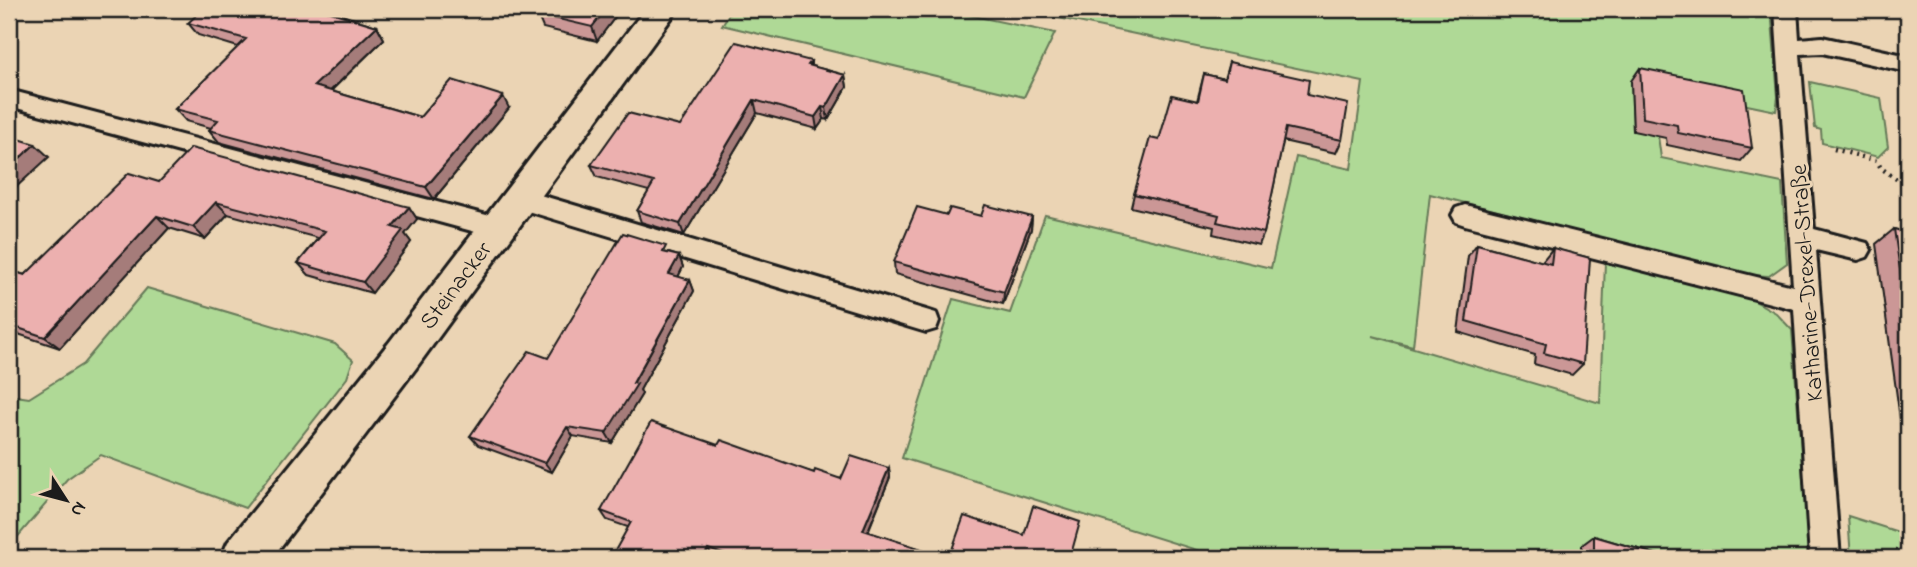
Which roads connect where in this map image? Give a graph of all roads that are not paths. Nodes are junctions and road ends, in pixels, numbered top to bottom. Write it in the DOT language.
graph roads {
  1 [pos="662,9"];
  2 [pos="1786,9"];
  3 [pos="1789,47"];
  4 [pos="1908,64"];
  5 [pos="9,98"];
  6 [pos="509,214"];
  7 [pos="1465,215"];
  8 [pos="1803,236"];
  9 [pos="1858,250"];
  10 [pos="1807,301"];
  11 [pos="926,321"];
  12 [pos="244,558"];
  13 [pos="1825,558"];
  1 -- 6 [label="street, Steinacker"];
  2 -- 3 [label="lane, Katharine-Drexel-Straße"];
  3 -- 4 [label="lane"];
  3 -- 8 [label="lane, Katharine-Drexel-Straße"];
  5 -- 6 [label="lane"];
  6 -- 11 [label="lane"];
  6 -- 12 [label="street, Steinacker"];
  7 -- 10 [label="lane"];
  8 -- 9 [label="lane"];
  8 -- 10 [label="lane, Katharine-Drexel-Straße"];
  10 -- 13 [label="lane, Katharine-Drexel-Straße"];
}
